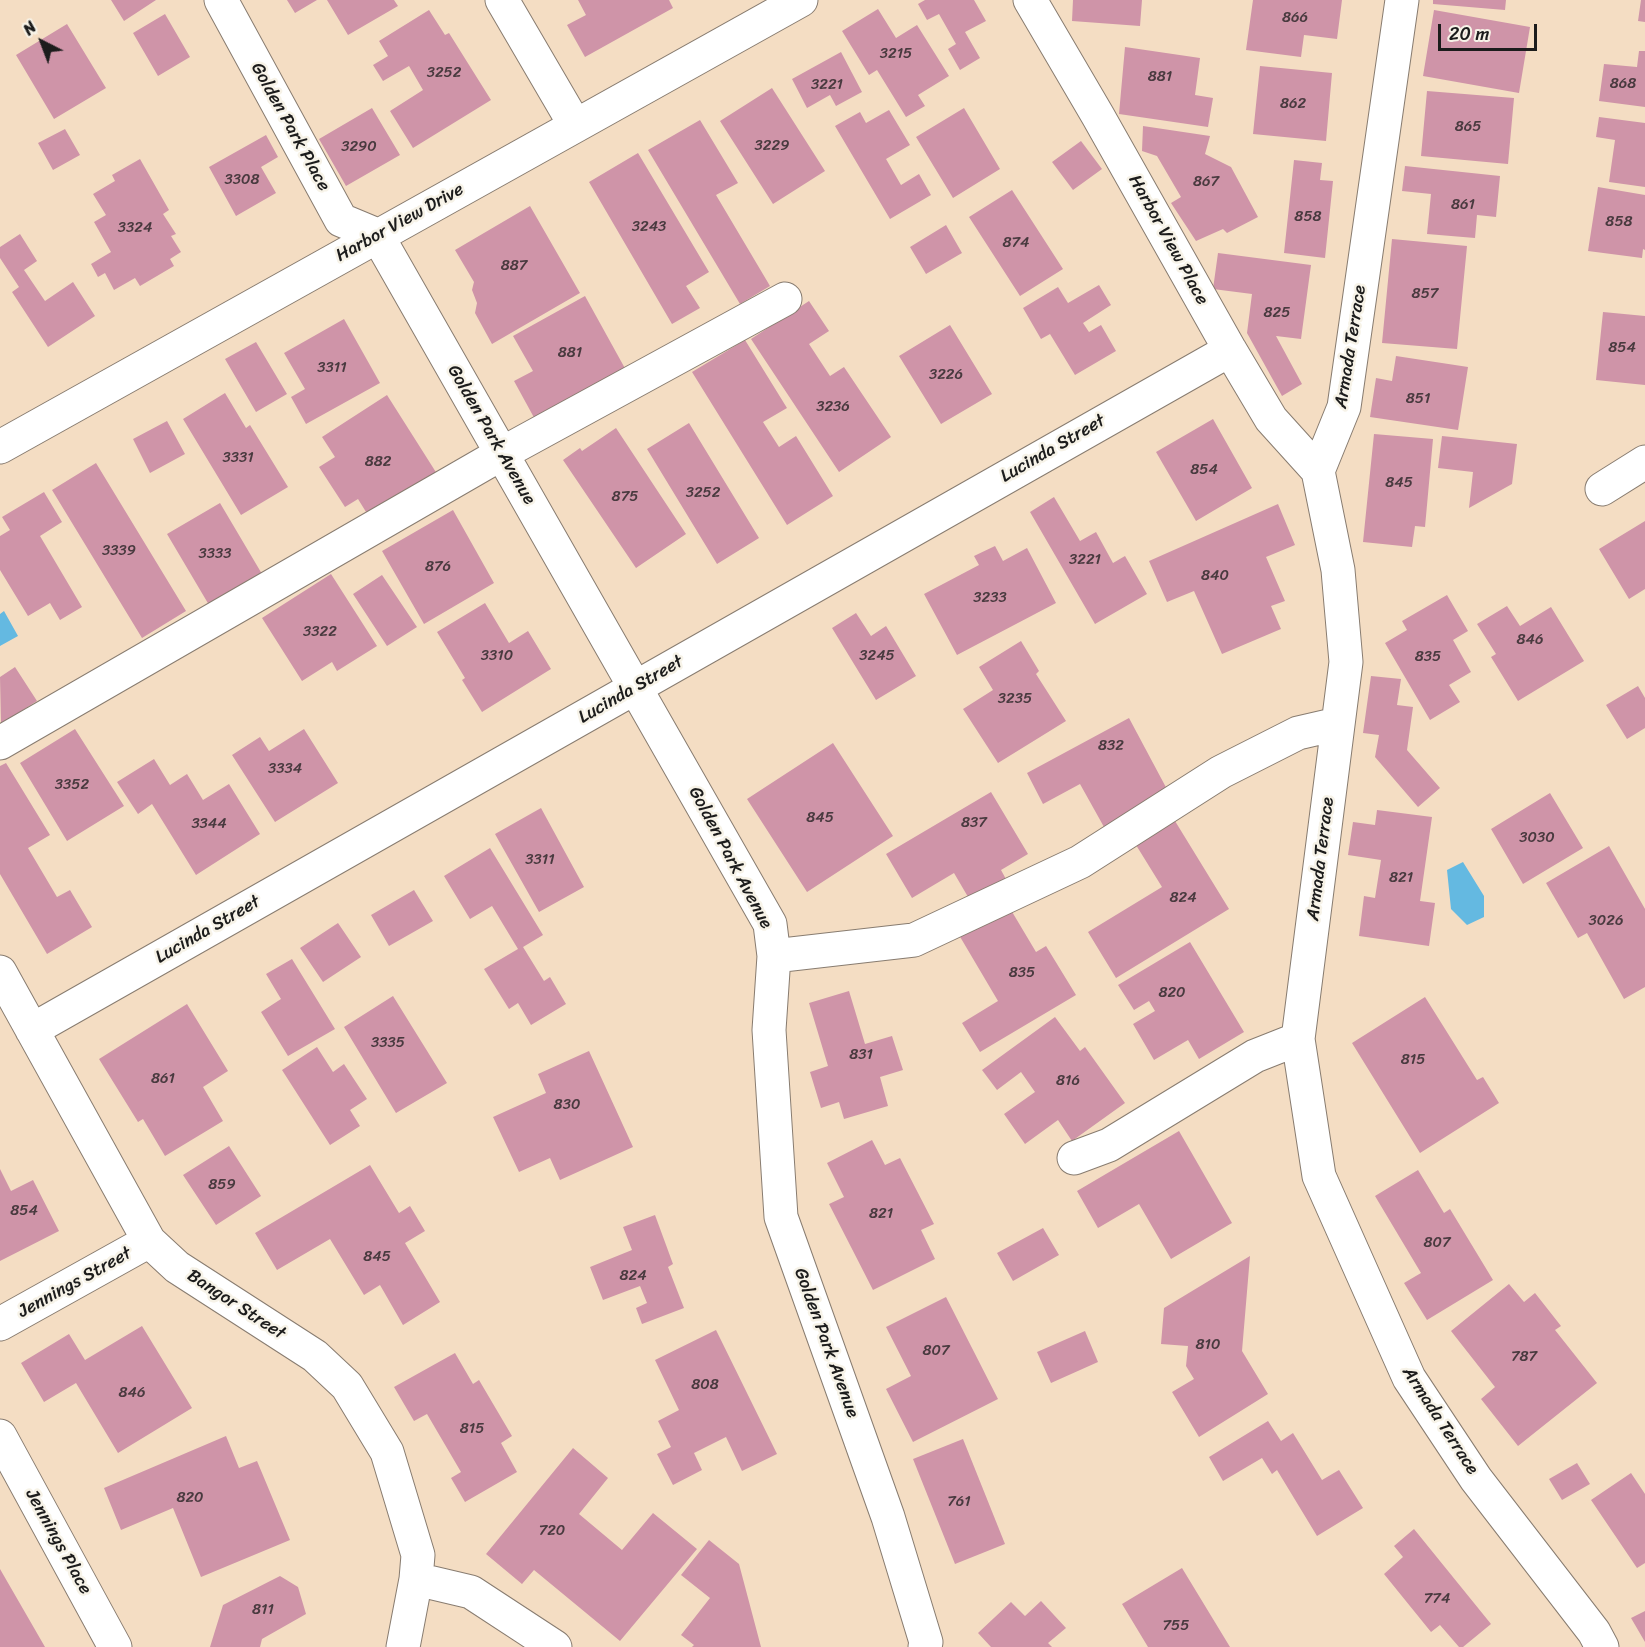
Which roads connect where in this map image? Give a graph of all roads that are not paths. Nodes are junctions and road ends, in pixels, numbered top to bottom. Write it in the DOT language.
graph roads {
  1 [pos="221,0"];
  2 [pos="502,0"];
  3 [pos="1030,0"];
  4 [pos="1402,0"];
  5 [pos="793,2"];
  6 [pos="575,124"];
  7 [pos="377,235"];
  8 [pos="785,299"];
  9 [pos="1230,350"];
  10 [pos="0,447"];
  11 [pos="501,454"];
  12 [pos="1645,462"];
  13 [pos="1318,471"];
  14 [pos="1602,489"];
  15 [pos="635,687"];
  16 [pos="1337,724"];
  17 [pos="0,742"];
  18 [pos="774,956"];
  19 [pos="0,972"];
  20 [pos="32,1030"];
  21 [pos="1298,1039"];
  22 [pos="1074,1158"];
  23 [pos="149,1241"];
  24 [pos="0,1324"];
  25 [pos="0,1436"];
  26 [pos="416,1580"];
  27 [pos="115,1647"];
  28 [pos="403,1647"];
  29 [pos="555,1647"];
  30 [pos="925,1647"];
  31 [pos="1602,1647"];
  1 -- 7 [label="street, Golden Park Place"];
  2 -- 6 [label="street"];
  3 -- 9 [label="street, Harbor View Place"];
  4 -- 13 [label="street, Armada Terrace"];
  5 -- 6 [label="street, Harbor View Drive"];
  6 -- 7 [label="street, Harbor View Drive"];
  7 -- 10 [label="street, Harbor View Drive"];
  7 -- 11 [label="street, Golden Park Avenue"];
  8 -- 11 [label="street"];
  9 -- 13 [label="street, Harbor View Place"];
  9 -- 15 [label="street, Lucinda Street"];
  11 -- 15 [label="street, Golden Park Avenue"];
  11 -- 17 [label="street"];
  12 -- 14 [label="street"];
  13 -- 16 [label="street, Armada Terrace"];
  15 -- 18 [label="street, Golden Park Avenue"];
  15 -- 20 [label="street, Lucinda Street"];
  16 -- 18 [label="street"];
  16 -- 21 [label="street, Armada Terrace"];
  18 -- 30 [label="street, Golden Park Avenue"];
  19 -- 20 [label="street, Bangor Street"];
  20 -- 23 [label="street, Bangor Street"];
  21 -- 22 [label="street"];
  21 -- 31 [label="street, Armada Terrace"];
  23 -- 24 [label="street, Jennings Street"];
  23 -- 26 [label="street, Bangor Street"];
  25 -- 27 [label="street, Jennings Place"];
  26 -- 28 [label="street, Bangor Street"];
  26 -- 29 [label="street"];
}
